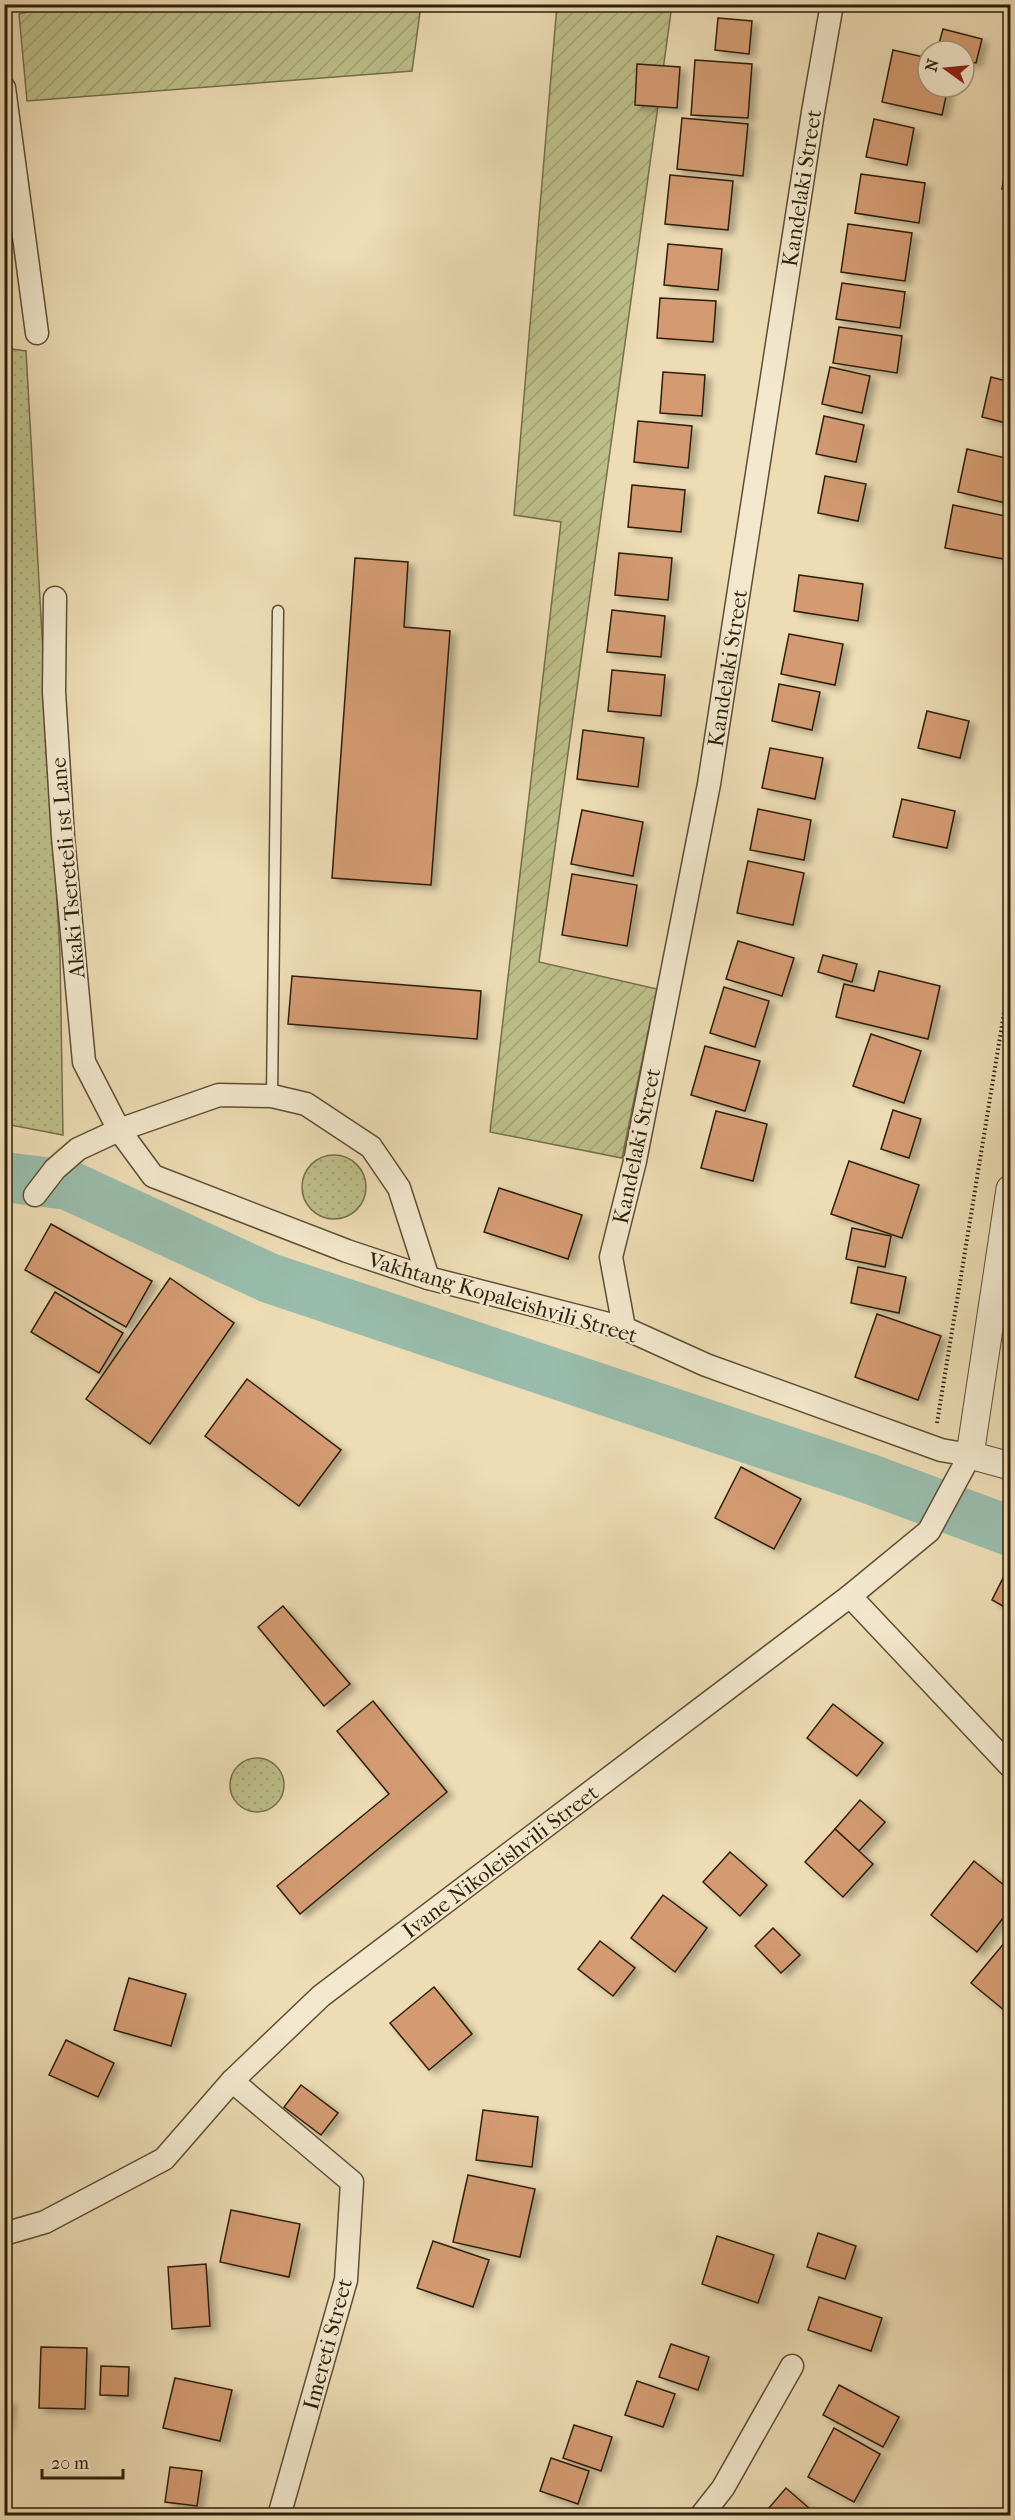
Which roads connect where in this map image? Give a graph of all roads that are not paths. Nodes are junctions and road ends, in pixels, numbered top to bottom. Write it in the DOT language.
graph roads {
  1 [pos="832,4"];
  2 [pos="4,88"];
  3 [pos="37,333"];
  4 [pos="55,598"];
  5 [pos="278,611"];
  6 [pos="272,1096"];
  7 [pos="119,1130"];
  8 [pos="1011,1189"];
  9 [pos="35,1195"];
  10 [pos="428,1278"];
  11 [pos="624,1328"];
  12 [pos="970,1455"];
  13 [pos="1011,1466"];
  14 [pos="849,1596"];
  15 [pos="1011,1766"];
  16 [pos="232,2081"];
  17 [pos="4,2234"];
  18 [pos="792,2366"];
  19 [pos="279,2516"];
  20 [pos="701,2516"];
  1 -- 11 [label="street, Kandelaki Street"];
  2 -- 3 [label="street"];
  4 -- 7 [label="street, Akaki Tsereteli 1st Lane"];
  5 -- 6 [label="lane"];
  6 -- 7 [label="street"];
  6 -- 10 [label="street"];
  7 -- 9 [label="street"];
  7 -- 10 [label="street, Vakhtang Kopaleishvili Street"];
  8 -- 12 [label="street"];
  10 -- 11 [label="street, Vakhtang Kopaleishvili Street"];
  11 -- 12 [label="street, Vakhtang Kopaleishvili Street"];
  12 -- 13 [label="street, Vakhtang Kopaleishvili Street"];
  12 -- 14 [label="street, Ivane Nikoleishvili Street"];
  14 -- 15 [label="street"];
  14 -- 16 [label="street, Ivane Nikoleishvili Street"];
  16 -- 17 [label="street, Ivane Nikoleishvili Street"];
  16 -- 19 [label="street, Imereti Street"];
  18 -- 20 [label="street"];
}
